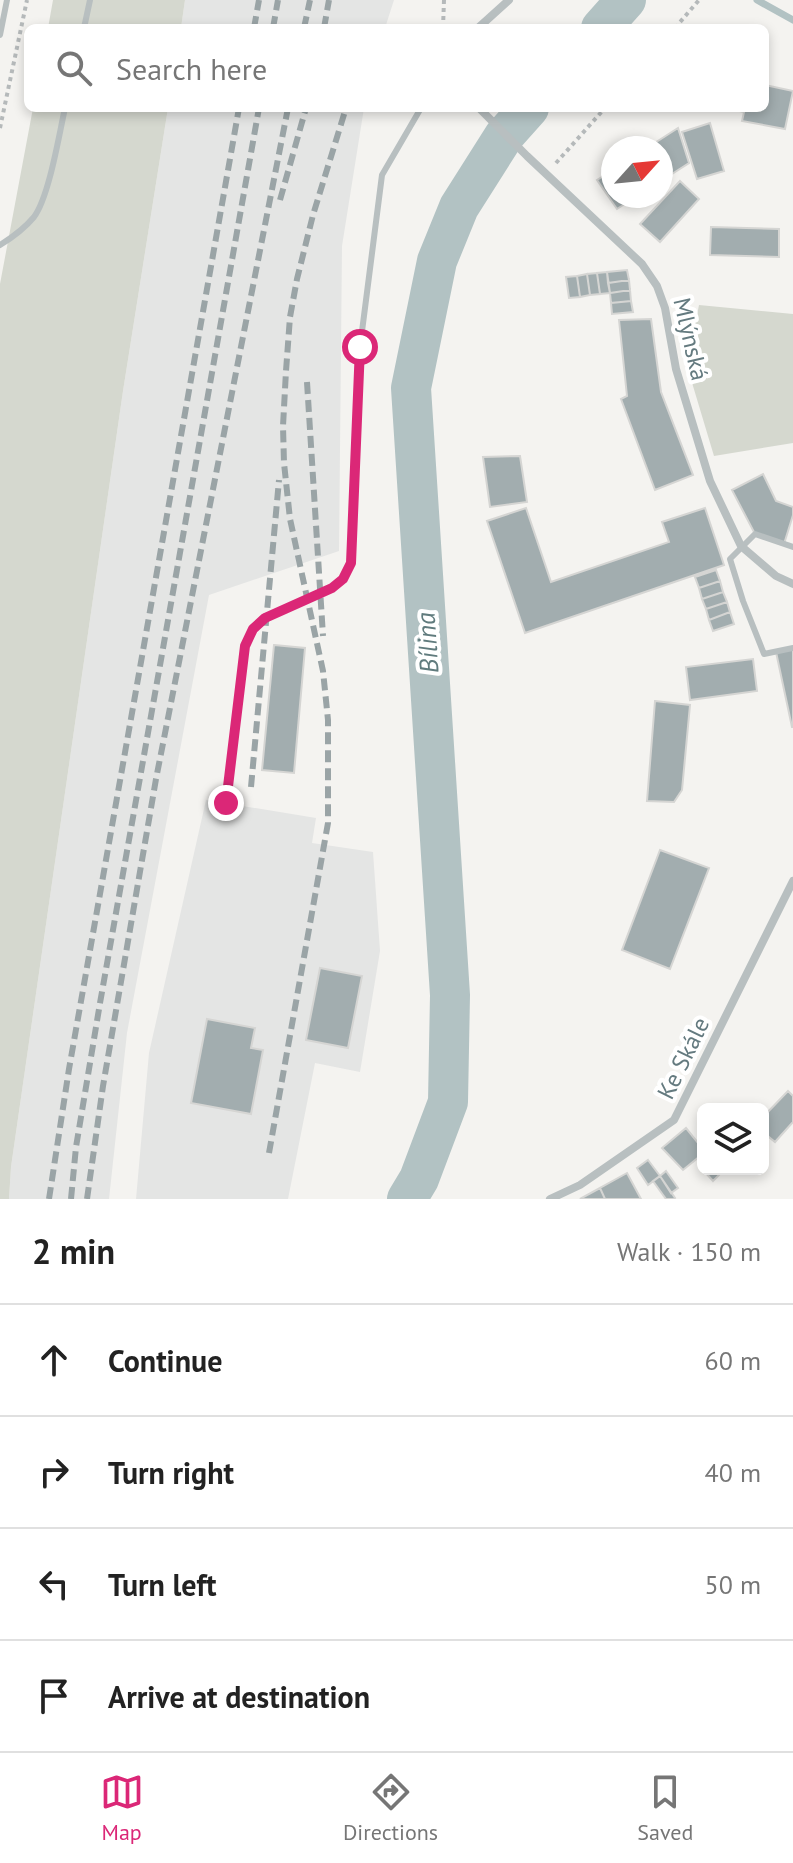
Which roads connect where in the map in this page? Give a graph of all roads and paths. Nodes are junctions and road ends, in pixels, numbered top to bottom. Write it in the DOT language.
graph roads {
  1 [pos="7,0"];
  2 [pos="27,0"];
  3 [pos="90,0"];
  4 [pos="444,0"];
  5 [pos="509,0"];
  6 [pos="699,0"];
  7 [pos="85,24"];
  8 [pos="443,24"];
  9 [pos="482,24"];
  10 [pos="678,24"];
  11 [pos="0,35"];
  12 [pos="64,112"];
  13 [pos="419,112"];
  14 [pos="483,112"];
  15 [pos="601,112"];
  16 [pos="0,128"];
  17 [pos="546,174"];
  18 [pos="0,245"];
  19 [pos="741,546"];
  20 [pos="793,547"];
  21 [pos="793,584"];
  22 [pos="793,648"];
  23 [pos="226,803"];
  24 [pos="793,881"];
  25 [pos="550,1199"];
  1 -- 11 [label="lane"];
  2 -- 16 [label="path"];
  3 -- 7 [label="lane"];
  4 -- 8 [label="path"];
  5 -- 9 [label="street"];
  6 -- 10 [label="path"];
  12 -- 18 [label="lane"];
  13 -- 23 [label="lane"];
  14 -- 17 [label="street, Mlýnská"];
  15 -- 17 [label="path"];
  17 -- 19 [label="street, Mlýnská"];
  19 -- 20 [label="lane"];
  19 -- 21 [label="street"];
  19 -- 22 [label="lane"];
  24 -- 25 [label="street, Ke Skále"];
}
